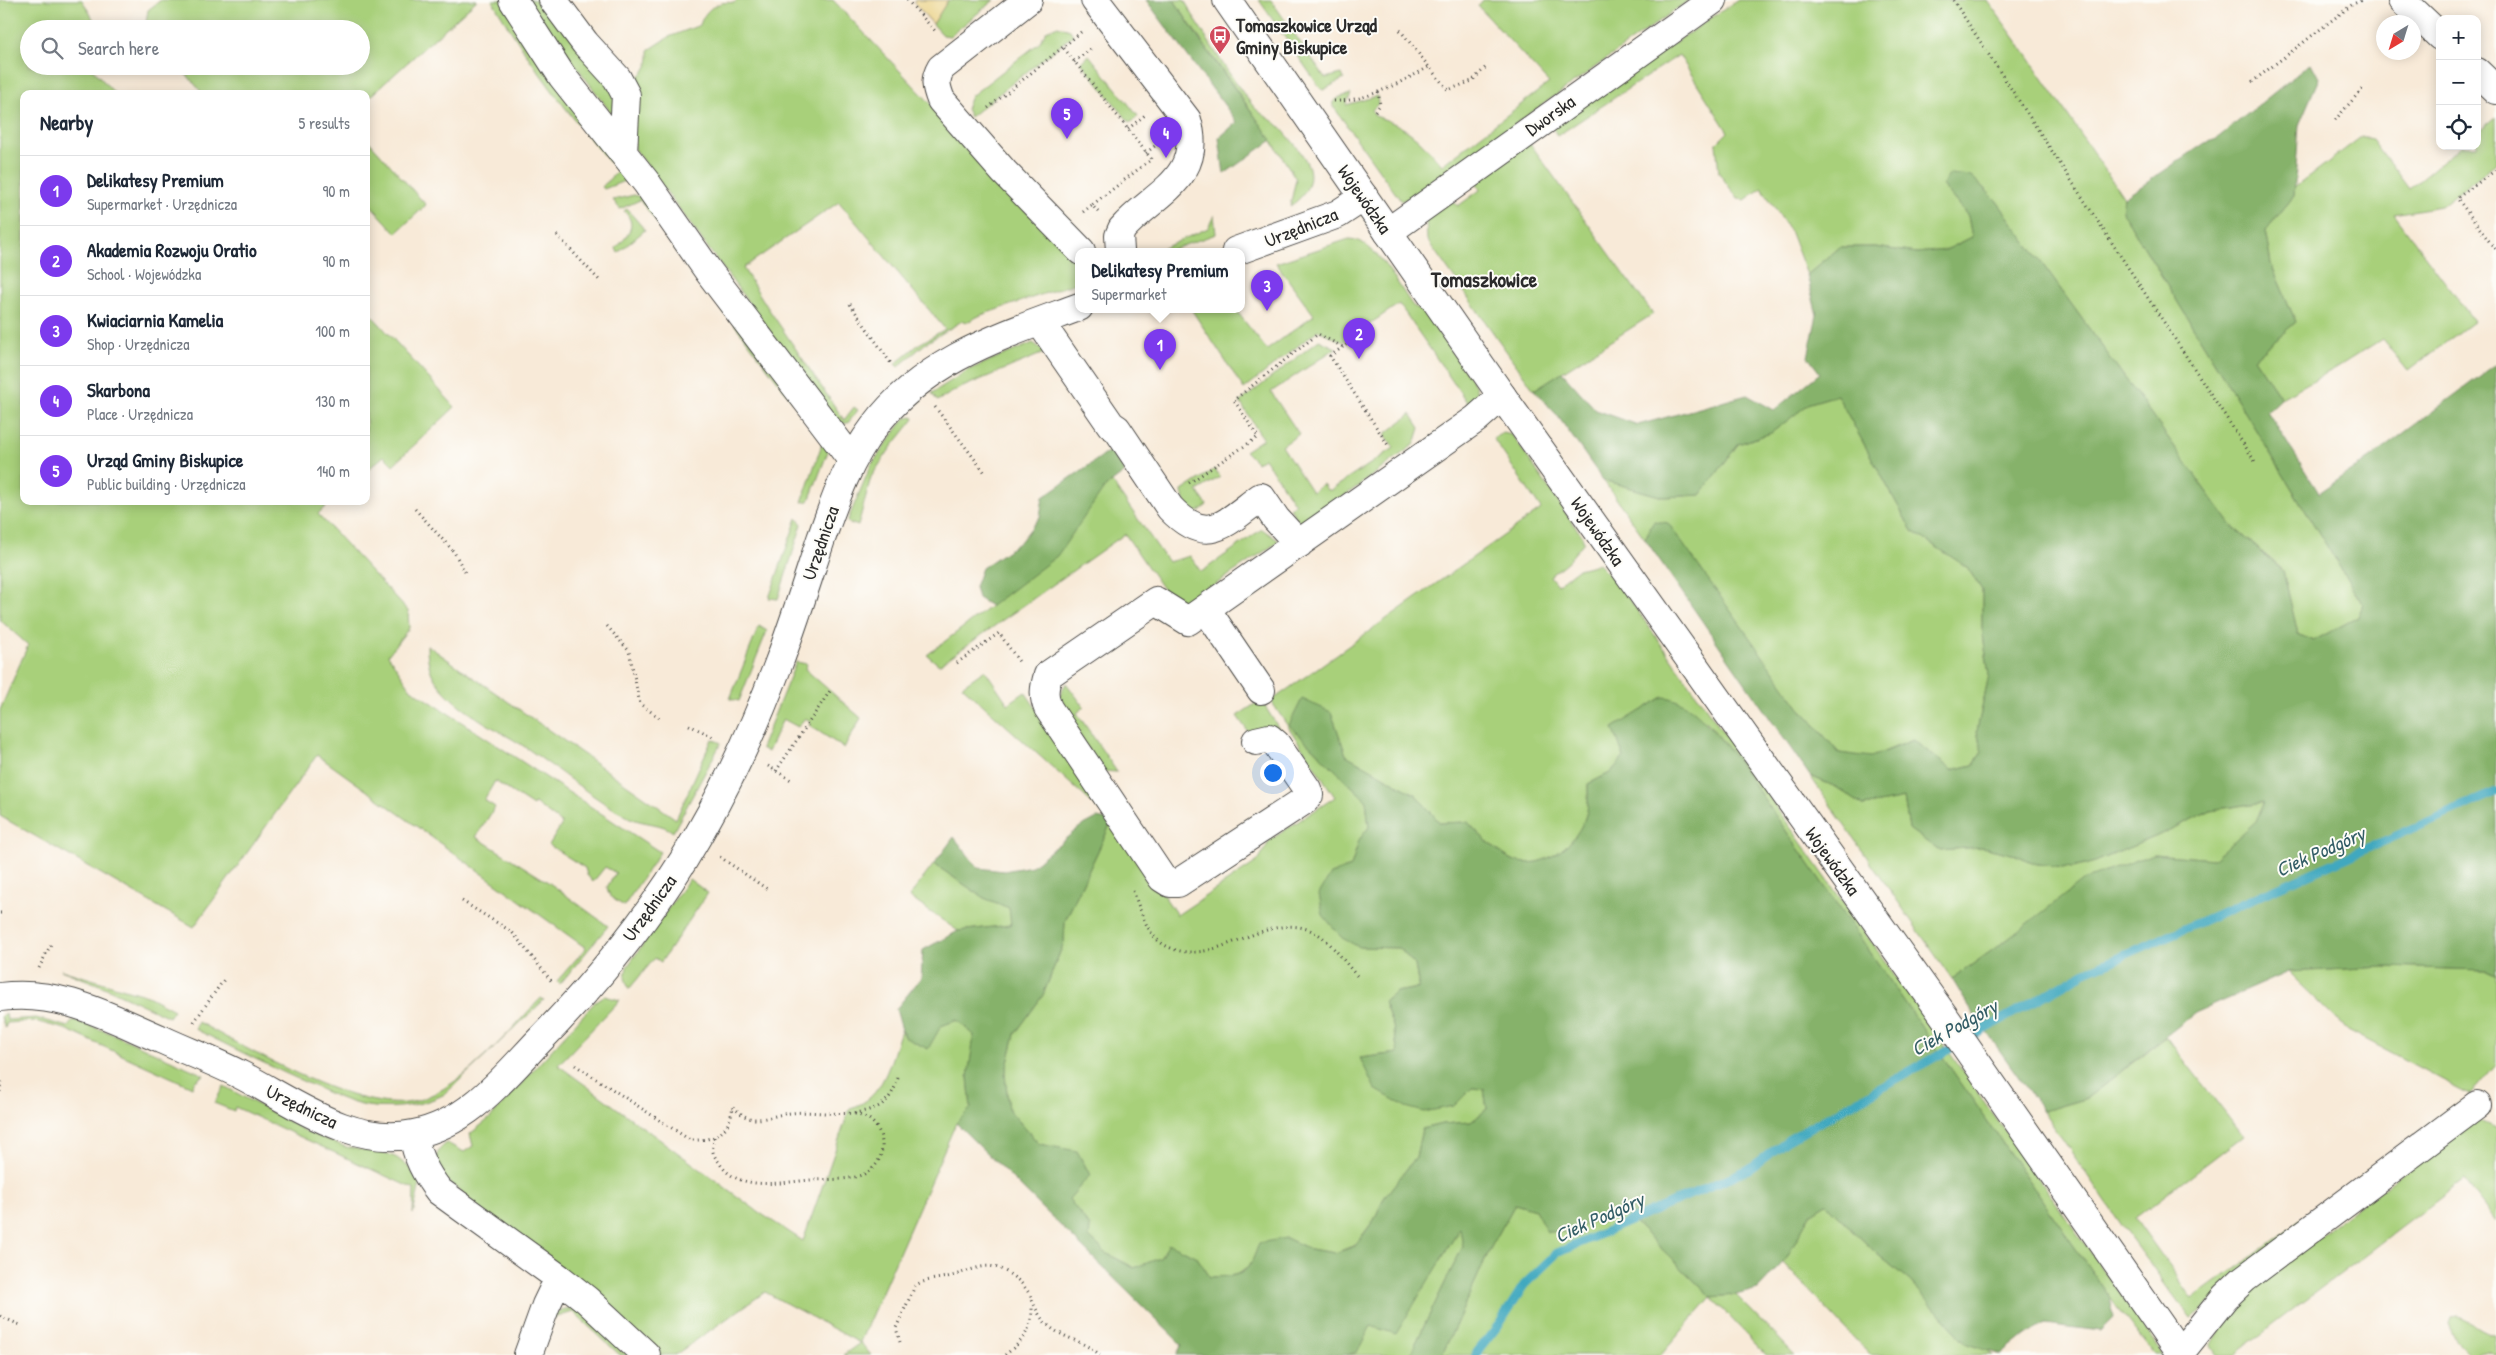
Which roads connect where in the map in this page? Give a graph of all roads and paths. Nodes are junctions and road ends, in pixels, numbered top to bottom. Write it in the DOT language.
graph roads {
  1 [pos="513,0"];
  2 [pos="553,0"];
  3 [pos="1028,0"];
  4 [pos="1227,0"];
  5 [pos="1713,0"];
  6 [pos="1953,0"];
  7 [pos="2362,0"];
  8 [pos="2402,0"];
  9 [pos="908,1"];
  10 [pos="1100,7"];
  11 [pos="1400,30"];
  12 [pos="2436,32"];
  13 [pos="1063,47"];
  14 [pos="956,55"];
  15 [pos="1429,67"];
  16 [pos="1486,67"];
  17 [pos="2481,76"];
  18 [pos="2252,82"];
  19 [pos="2363,88"];
  20 [pos="1378,90"];
  21 [pos="2496,90"];
  22 [pos="1347,101"];
  23 [pos="1375,111"];
  24 [pos="2335,120"];
  25 [pos="964,127"];
  26 [pos="624,153"];
  27 [pos="2496,170"];
  28 [pos="1172,185"];
  29 [pos="1364,198"];
  30 [pos="1388,232"];
  31 [pos="557,235"];
  32 [pos="1078,248"];
  33 [pos="1120,248"];
  34 [pos="1244,248"];
  35 [pos="2495,249"];
  36 [pos="600,281"];
  37 [pos="850,304"];
  38 [pos="1075,309"];
  39 [pos="1040,322"];
  40 [pos="1364,328"];
  41 [pos="1343,347"];
  42 [pos="893,366"];
  43 [pos="1502,396"];
  44 [pos="933,404"];
  45 [pos="1383,437"];
  46 [pos="852,460"];
  47 [pos="2256,463"];
  48 [pos="986,474"];
  49 [pos="1164,499"];
  50 [pos="415,509"];
  51 [pos="1299,544"];
  52 [pos="465,572"];
  53 [pos="1206,609"];
  54 [pos="606,626"];
  55 [pos="957,663"];
  56 [pos="1048,676"];
  57 [pos="1261,690"];
  58 [pos="830,691"];
  59 [pos="661,719"];
  60 [pos="689,725"];
  61 [pos="713,737"];
  62 [pos="1256,741"];
  63 [pos="764,763"];
  64 [pos="776,771"];
  65 [pos="791,780"];
  66 [pos="719,857"];
  67 [pos="1131,887"];
  68 [pos="767,889"];
  69 [pos="462,901"];
  70 [pos="51,944"];
  71 [pos="39,967"];
  72 [pos="1357,976"];
  73 [pos="225,978"];
  74 [pos="554,984"];
  75 [pos="0,997"];
  76 [pos="195,1021"];
  77 [pos="575,1065"];
  78 [pos="898,1078"];
  79 [pos="2,1080"];
  80 [pos="0,1092"];
  81 [pos="2477,1105"];
  82 [pos="852,1113"];
  83 [pos="413,1135"];
  84 [pos="714,1137"];
  85 [pos="559,1278"];
  86 [pos="1032,1305"];
  87 [pos="0,1316"];
  88 [pos="20,1325"];
  89 [pos="900,1342"];
  90 [pos="2181,1354"];
  91 [pos="528,1355"];
  92 [pos="646,1355"];
  93 [pos="1006,1355"];
  94 [pos="1100,1355"];
  1 -- 26 [label="street"];
  2 -- 26 [label="street"];
  3 -- 14 [label="street"];
  4 -- 29 [label="street, Wojewódzka"];
  5 -- 30 [label="street, Dworska"];
  6 -- 47 [label="path"];
  7 -- 18 [label="path"];
  8 -- 12 [label="street"];
  9 -- 14 [label="path"];
  10 -- 13 [label="path"];
  10 -- 28 [label="street"];
  11 -- 15 [label="path"];
  13 -- 25 [label="path"];
  13 -- 28 [label="path"];
  14 -- 25 [label="street"];
  15 -- 16 [label="path"];
  15 -- 20 [label="path"];
  17 -- 21 [label="street"];
  19 -- 24 [label="path"];
  20 -- 22 [label="path"];
  20 -- 23 [label="path"];
  25 -- 32 [label="street"];
  26 -- 46 [label="street"];
  27 -- 35 [label="path"];
  28 -- 33 [label="street"];
  29 -- 30 [label="street, Wojewódzka"];
  29 -- 34 [label="street, Urzędnicza"];
  30 -- 43 [label="street, Wojewódzka"];
  31 -- 36 [label="path"];
  37 -- 42 [label="path"];
  38 -- 39 [label="street, Urzędnicza"];
  39 -- 46 [label="street, Urzędnicza"];
  39 -- 49 [label="street"];
  40 -- 41 [label="path"];
  41 -- 45 [label="path"];
  41 -- 49 [label="path"];
  43 -- 51 [label="street"];
  43 -- 90 [label="street, Wojewódzka"];
  44 -- 48 [label="path"];
  46 -- 83 [label="street, Urzędnicza"];
  49 -- 51 [label="street"];
  50 -- 52 [label="path"];
  51 -- 53 [label="street"];
  53 -- 56 [label="street"];
  53 -- 57 [label="street"];
  54 -- 59 [label="path"];
  55 -- 56 [label="path"];
  56 -- 62 [label="street"];
  58 -- 64 [label="path"];
  60 -- 61 [label="path"];
  63 -- 64 [label="path"];
  64 -- 65 [label="path"];
  66 -- 68 [label="path"];
  67 -- 72 [label="path"];
  69 -- 74 [label="path"];
  70 -- 71 [label="path"];
  73 -- 76 [label="path"];
  75 -- 83 [label="street, Urzędnicza"];
  77 -- 84 [label="path"];
  78 -- 82 [label="path"];
  79 -- 80 [label="path"];
  81 -- 90 [label="street"];
  82 -- 84 [label="path"];
  82 -- 84 [label="path"];
  83 -- 85 [label="street"];
  85 -- 91 [label="street"];
  85 -- 92 [label="street"];
  86 -- 89 [label="path"];
  86 -- 93 [label="path"];
  86 -- 94 [label="path"];
  87 -- 88 [label="path"];
}
